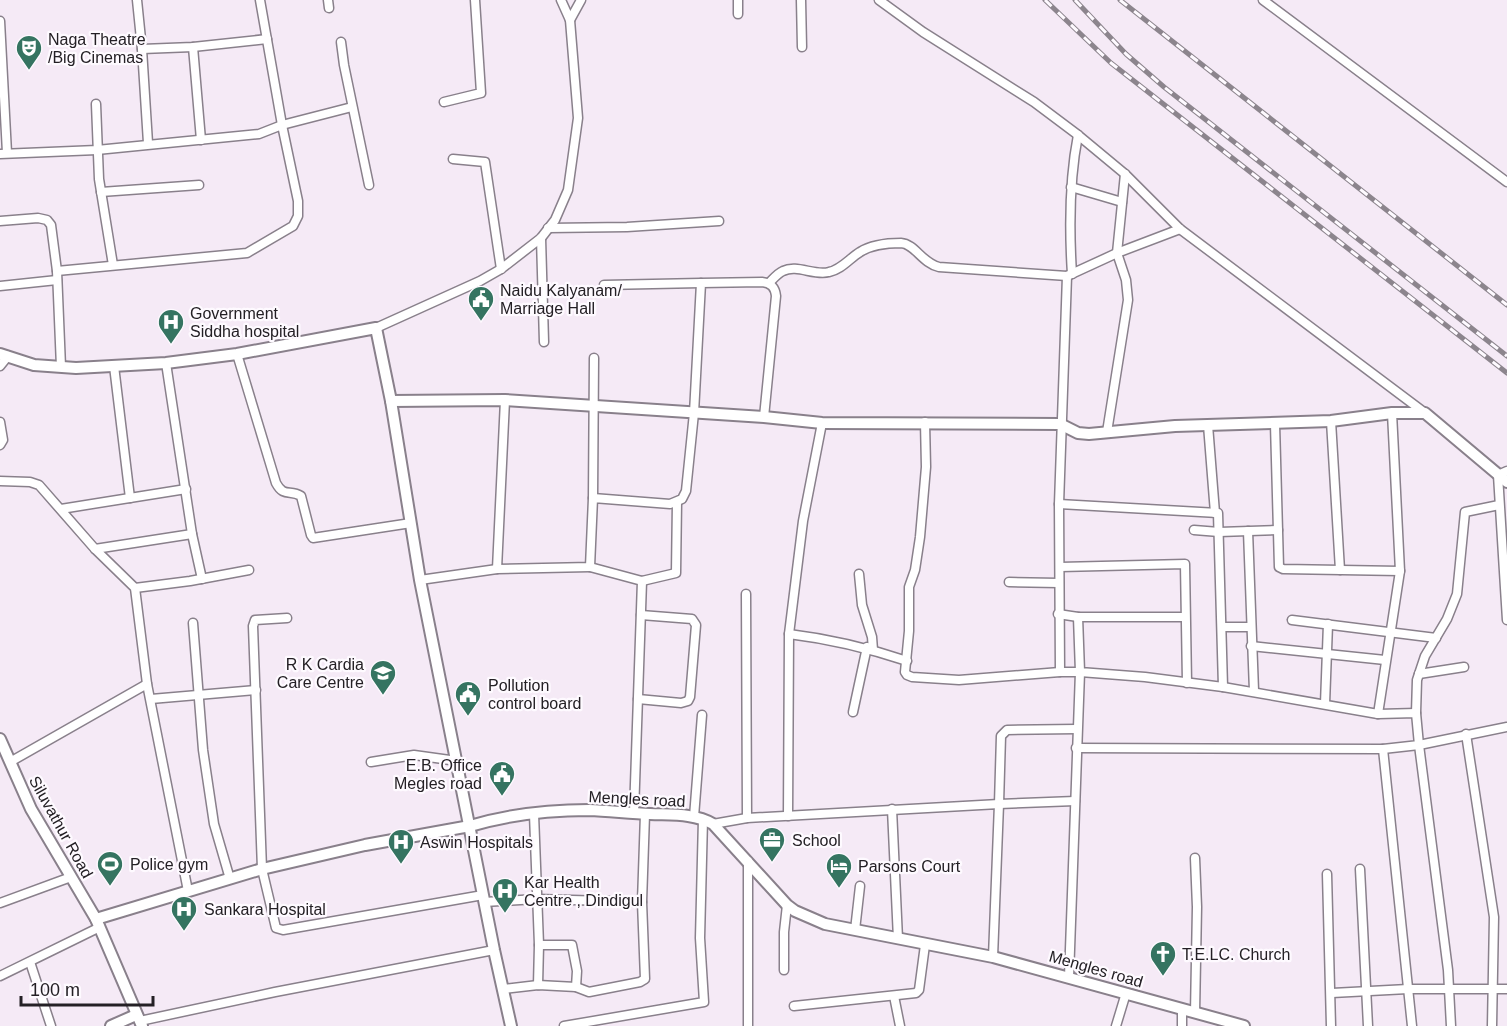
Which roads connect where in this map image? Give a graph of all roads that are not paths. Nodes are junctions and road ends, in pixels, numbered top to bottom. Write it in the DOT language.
graph roads {
  1 [pos="137,0"];
  2 [pos="260,0"];
  3 [pos="475,0"];
  4 [pos="561,0"];
  5 [pos="581,0"];
  6 [pos="738,0"];
  7 [pos="801,0"];
  8 [pos="879,0"];
  9 [pos="1263,0"];
  10 [pos="738,14"];
  11 [pos="570,20"];
  12 [pos="0,21"];
  13 [pos="0,32"];
  14 [pos="267,39"];
  15 [pos="341,42"];
  16 [pos="193,47"];
  17 [pos="802,47"];
  18 [pos="142,49"];
  19 [pos="444,102"];
  20 [pos="96,104"];
  21 [pos="352,107"];
  22 [pos="282,125"];
  23 [pos="1078,135"];
  24 [pos="201,141"];
  25 [pos="148,143"];
  26 [pos="97,150"];
  27 [pos="4,154"];
  28 [pos="453,159"];
  29 [pos="1125,174"];
  30 [pos="1507,182"];
  31 [pos="199,185"];
  32 [pos="369,185"];
  33 [pos="1071,188"];
  34 [pos="101,192"];
  35 [pos="1122,202"];
  36 [pos="0,221"];
  37 [pos="719,221"];
  38 [pos="548,228"];
  39 [pos="1180,229"];
  40 [pos="541,238"];
  41 [pos="1117,252"];
  42 [pos="113,265"];
  43 [pos="501,269"];
  44 [pos="1070,275"];
  45 [pos="57,276"];
  46 [pos="701,283"];
  47 [pos="769,283"];
  48 [pos="604,285"];
  49 [pos="0,286"];
  50 [pos="376,328"];
  51 [pos="544,342"];
  52 [pos="237,354"];
  53 [pos="4,355"];
  54 [pos="594,358"];
  55 [pos="166,363"];
  56 [pos="0,366"];
  57 [pos="114,366"];
  58 [pos="62,367"];
  59 [pos="505,400"];
  60 [pos="390,402"];
  61 [pos="595,406"];
  62 [pos="694,413"];
  63 [pos="1392,413"];
  64 [pos="1425,413"];
  65 [pos="764,417"];
  66 [pos="1331,421"];
  67 [pos="0,422"];
  68 [pos="925,422"];
  69 [pos="822,423"];
  70 [pos="1060,424"];
  71 [pos="1275,424"];
  72 [pos="1208,425"];
  73 [pos="1107,432"];
  74 [pos="0,445"];
  75 [pos="1504,476"];
  76 [pos="0,481"];
  77 [pos="186,489"];
  78 [pos="130,498"];
  79 [pos="593,498"];
  80 [pos="677,502"];
  81 [pos="1059,504"];
  82 [pos="1499,505"];
  83 [pos="61,509"];
  84 [pos="1215,513"];
  85 [pos="411,524"];
  86 [pos="1194,530"];
  87 [pos="1278,530"];
  88 [pos="1248,531"];
  89 [pos="1219,532"];
  90 [pos="192,534"];
  91 [pos="95,549"];
  92 [pos="590,567"];
  93 [pos="1060,567"];
  94 [pos="497,569"];
  95 [pos="249,570"];
  96 [pos="1340,570"];
  97 [pos="1400,571"];
  98 [pos="859,574"];
  99 [pos="202,579"];
  100 [pos="420,580"];
  101 [pos="642,581"];
  102 [pos="1009,582"];
  103 [pos="1059,583"];
  104 [pos="135,588"];
  105 [pos="746,594"];
  106 [pos="1058,614"];
  107 [pos="641,615"];
  108 [pos="1078,617"];
  109 [pos="1185,617"];
  110 [pos="287,618"];
  111 [pos="1292,620"];
  112 [pos="1507,620"];
  113 [pos="193,623"];
  114 [pos="1328,624"];
  115 [pos="1222,627"];
  116 [pos="1251,627"];
  117 [pos="1390,632"];
  118 [pos="789,634"];
  119 [pos="1436,638"];
  120 [pos="1251,646"];
  121 [pos="870,649"];
  122 [pos="1326,653"];
  123 [pos="1385,660"];
  124 [pos="907,661"];
  125 [pos="1464,666"];
  126 [pos="1060,672"];
  127 [pos="1080,672"];
  128 [pos="1419,674"];
  129 [pos="1187,683"];
  130 [pos="147,684"];
  131 [pos="1223,687"];
  132 [pos="256,690"];
  133 [pos="1254,691"];
  134 [pos="198,695"];
  135 [pos="151,699"];
  136 [pos="638,699"];
  137 [pos="1325,704"];
  138 [pos="853,712"];
  139 [pos="1416,713"];
  140 [pos="1378,714"];
  141 [pos="702,715"];
  142 [pos="1507,727"];
  143 [pos="1077,729"];
  144 [pos="1466,735"];
  145 [pos="0,739"];
  146 [pos="1419,745"];
  147 [pos="1076,748"];
  148 [pos="1383,749"];
  149 [pos="457,761"];
  150 [pos="10,762"];
  151 [pos="371,762"];
  152 [pos="1074,801"];
  153 [pos="999,804"];
  154 [pos="892,809"];
  155 [pos="534,814"];
  156 [pos="640,814"];
  157 [pos="788,816"];
  158 [pos="698,818"];
  159 [pos="747,818"];
  160 [pos="713,824"];
  161 [pos="470,826"];
  162 [pos="1195,858"];
  163 [pos="748,861"];
  164 [pos="262,869"];
  165 [pos="1360,869"];
  166 [pos="1327,874"];
  167 [pos="71,877"];
  168 [pos="230,879"];
  169 [pos="860,886"];
  170 [pos="188,891"];
  171 [pos="483,898"];
  172 [pos="537,899"];
  173 [pos="642,902"];
  174 [pos="0,903"];
  175 [pos="787,905"];
  176 [pos="98,923"];
  177 [pos="855,930"];
  178 [pos="898,939"];
  179 [pos="539,945"];
  180 [pos="925,945"];
  181 [pos="494,950"];
  182 [pos="993,957"];
  183 [pos="30,962"];
  184 [pos="784,970"];
  185 [pos="0,976"];
  186 [pos="1069,977"];
  187 [pos="538,986"];
  188 [pos="576,987"];
  189 [pos="503,989"];
  190 [pos="1408,989"];
  191 [pos="1449,989"];
  192 [pos="1493,989"];
  193 [pos="1507,989"];
  194 [pos="1366,991"];
  195 [pos="1126,993"];
  196 [pos="1332,993"];
  197 [pos="894,996"];
  198 [pos="794,1006"];
  199 [pos="1182,1010"];
  200 [pos="1195,1013"];
  201 [pos="139,1021"];
  202 [pos="51,1026"];
  203 [pos="111,1026"];
  204 [pos="512,1026"];
  205 [pos="564,1026"];
  206 [pos="748,1026"];
  207 [pos="900,1026"];
  208 [pos="1116,1026"];
  209 [pos="1182,1026"];
  210 [pos="1244,1026"];
  211 [pos="1331,1026"];
  212 [pos="1368,1026"];
  213 [pos="1412,1026"];
  214 [pos="1452,1026"];
  215 [pos="1492,1026"];
  1 -- 18 [label="street"];
  2 -- 14 [label="street"];
  3 -- 19 [label="street"];
  4 -- 11 [label="street"];
  5 -- 11 [label="street"];
  6 -- 10 [label="street"];
  7 -- 17 [label="street"];
  8 -- 23 [label="street"];
  9 -- 30 [label="street"];
  11 -- 38 [label="street"];
  12 -- 13 [label="street"];
  13 -- 27 [label="street"];
  14 -- 16 [label="street"];
  14 -- 22 [label="street"];
  15 -- 21 [label="street"];
  16 -- 18 [label="street"];
  16 -- 24 [label="street"];
  18 -- 25 [label="street"];
  20 -- 26 [label="street"];
  21 -- 22 [label="street"];
  21 -- 32 [label="street"];
  22 -- 24 [label="street"];
  22 -- 42 [label="street"];
  23 -- 29 [label="street"];
  23 -- 33 [label="street"];
  24 -- 25 [label="street"];
  25 -- 26 [label="street"];
  26 -- 27 [label="street"];
  26 -- 34 [label="street"];
  28 -- 43 [label="street"];
  29 -- 35 [label="street"];
  29 -- 39 [label="street"];
  31 -- 34 [label="street"];
  33 -- 35 [label="street"];
  33 -- 44 [label="street"];
  34 -- 42 [label="street"];
  35 -- 41 [label="street"];
  36 -- 45 [label="street"];
  37 -- 38 [label="street"];
  38 -- 40 [label="street"];
  39 -- 41 [label="street"];
  39 -- 64 [label="street"];
  40 -- 43 [label="street"];
  40 -- 51 [label="street"];
  41 -- 44 [label="street"];
  41 -- 73 [label="street"];
  42 -- 45 [label="street"];
  43 -- 50 [label="street"];
  44 -- 47 [label="street"];
  44 -- 70 [label="street"];
  45 -- 49 [label="street"];
  45 -- 58 [label="street"];
  46 -- 47 [label="street"];
  46 -- 48 [label="street"];
  46 -- 62 [label="street"];
  47 -- 65 [label="street"];
  50 -- 52 [label="main road"];
  50 -- 60 [label="main road"];
  52 -- 55 [label="main road"];
  52 -- 85 [label="street"];
  53 -- 56 [label="street"];
  53 -- 58 [label="main road"];
  54 -- 61 [label="street"];
  55 -- 57 [label="main road"];
  55 -- 77 [label="street"];
  57 -- 58 [label="main road"];
  57 -- 78 [label="street"];
  59 -- 60 [label="main road"];
  59 -- 61 [label="main road"];
  59 -- 94 [label="street"];
  60 -- 85 [label="main road"];
  61 -- 62 [label="main road"];
  61 -- 79 [label="street"];
  62 -- 65 [label="main road"];
  62 -- 80 [label="street"];
  63 -- 64 [label="main road"];
  63 -- 66 [label="main road"];
  63 -- 97 [label="street"];
  64 -- 75 [label="main road"];
  65 -- 69 [label="main road"];
  66 -- 71 [label="main road"];
  66 -- 96 [label="street"];
  67 -- 74 [label="street"];
  68 -- 69 [label="main road"];
  68 -- 70 [label="main road"];
  68 -- 124 [label="street"];
  69 -- 118 [label="street"];
  70 -- 73 [label="main road"];
  70 -- 81 [label="street"];
  71 -- 72 [label="main road"];
  71 -- 87 [label="street"];
  72 -- 73 [label="main road"];
  72 -- 84 [label="street"];
  75 -- 82 [label="street"];
  76 -- 83 [label="street"];
  77 -- 78 [label="street"];
  77 -- 90 [label="street"];
  78 -- 83 [label="street"];
  79 -- 80 [label="street"];
  79 -- 92 [label="street"];
  80 -- 101 [label="street"];
  81 -- 84 [label="street"];
  81 -- 93 [label="street"];
  82 -- 112 [label="street"];
  82 -- 119 [label="street"];
  83 -- 91 [label="street"];
  84 -- 89 [label="street"];
  85 -- 100 [label="main road"];
  86 -- 89 [label="street"];
  87 -- 88 [label="street"];
  87 -- 96 [label="street"];
  88 -- 89 [label="street"];
  88 -- 116 [label="street"];
  89 -- 115 [label="street"];
  90 -- 91 [label="street"];
  90 -- 99 [label="street"];
  91 -- 104 [label="street"];
  92 -- 94 [label="street"];
  92 -- 101 [label="street"];
  93 -- 103 [label="street"];
  93 -- 109 [label="street"];
  94 -- 100 [label="street"];
  95 -- 99 [label="street"];
  96 -- 97 [label="street"];
  97 -- 117 [label="street"];
  98 -- 121 [label="street"];
  99 -- 104 [label="street"];
  100 -- 149 [label="main road"];
  101 -- 107 [label="street"];
  102 -- 103 [label="street"];
  103 -- 106 [label="street"];
  104 -- 130 [label="street"];
  105 -- 159 [label="street"];
  106 -- 108 [label="street"];
  106 -- 126 [label="street"];
  107 -- 136 [label="street"];
  107 -- 136 [label="street"];
  108 -- 109 [label="street"];
  108 -- 127 [label="street"];
  109 -- 129 [label="street"];
  110 -- 132 [label="street"];
  111 -- 114 [label="street"];
  113 -- 134 [label="street"];
  114 -- 117 [label="street"];
  114 -- 122 [label="street"];
  115 -- 116 [label="street"];
  115 -- 131 [label="street"];
  116 -- 120 [label="street"];
  117 -- 119 [label="street"];
  117 -- 123 [label="street"];
  118 -- 121 [label="street"];
  118 -- 157 [label="street"];
  119 -- 128 [label="street"];
  120 -- 122 [label="street"];
  120 -- 133 [label="street"];
  121 -- 124 [label="street"];
  121 -- 138 [label="street"];
  122 -- 123 [label="street"];
  122 -- 137 [label="street"];
  123 -- 140 [label="street"];
  124 -- 126 [label="street"];
  125 -- 128 [label="street"];
  126 -- 127 [label="street"];
  127 -- 129 [label="street"];
  127 -- 143 [label="street"];
  128 -- 139 [label="street"];
  129 -- 131 [label="street"];
  130 -- 135 [label="street"];
  130 -- 150 [label="street"];
  131 -- 133 [label="street"];
  132 -- 134 [label="street"];
  132 -- 164 [label="street"];
  133 -- 137 [label="street"];
  134 -- 135 [label="street"];
  134 -- 168 [label="street"];
  135 -- 170 [label="street"];
  136 -- 156 [label="street"];
  137 -- 140 [label="street"];
  139 -- 140 [label="street"];
  139 -- 146 [label="street"];
  141 -- 158 [label="street"];
  142 -- 144 [label="street"];
  143 -- 147 [label="street"];
  143 -- 153 [label="street"];
  144 -- 146 [label="street"];
  144 -- 192 [label="street"];
  145 -- 150 [label="main road, Siluvathur Road"];
  146 -- 148 [label="street"];
  146 -- 191 [label="street"];
  147 -- 148 [label="street"];
  147 -- 152 [label="street"];
  148 -- 190 [label="street"];
  149 -- 151 [label="street"];
  149 -- 161 [label="main road"];
  150 -- 167 [label="main road, Siluvathur Road"];
  152 -- 153 [label="street"];
  152 -- 186 [label="street"];
  153 -- 154 [label="street"];
  153 -- 182 [label="street"];
  154 -- 157 [label="street"];
  154 -- 178 [label="street"];
  155 -- 156 [label="main road, Mengles road"];
  155 -- 161 [label="main road, Mengles road"];
  155 -- 172 [label="street"];
  156 -- 158 [label="main road, Mengles road"];
  156 -- 173 [label="street"];
  157 -- 159 [label="street"];
  158 -- 160 [label="main road, Mengles road"];
  158 -- 205 [label="street"];
  159 -- 160 [label="street"];
  160 -- 163 [label="main road, Mengles road"];
  161 -- 164 [label="main road, Mengles road"];
  161 -- 171 [label="main road"];
  162 -- 200 [label="street"];
  163 -- 175 [label="main road, Mengles road"];
  163 -- 206 [label="street"];
  164 -- 168 [label="main road, Mengles road"];
  164 -- 171 [label="street"];
  165 -- 194 [label="street"];
  166 -- 196 [label="street"];
  167 -- 174 [label="street"];
  167 -- 176 [label="main road, Siluvathur Road"];
  168 -- 170 [label="main road, Mengles road"];
  169 -- 177 [label="street"];
  170 -- 176 [label="main road, Mengles road"];
  171 -- 172 [label="street"];
  171 -- 181 [label="main road"];
  172 -- 173 [label="street"];
  172 -- 179 [label="street"];
  173 -- 188 [label="street"];
  175 -- 177 [label="main road, Mengles road"];
  175 -- 184 [label="street"];
  176 -- 183 [label="street"];
  176 -- 201 [label="main road, Siluvathur Road"];
  177 -- 178 [label="main road, Mengles road"];
  178 -- 180 [label="main road, Mengles road"];
  179 -- 187 [label="street"];
  179 -- 188 [label="street"];
  180 -- 182 [label="main road, Mengles road"];
  180 -- 197 [label="street"];
  181 -- 189 [label="main road"];
  181 -- 201 [label="street"];
  182 -- 186 [label="main road, Mengles road"];
  183 -- 185 [label="street"];
  183 -- 202 [label="street"];
  186 -- 195 [label="main road, Mengles road"];
  187 -- 188 [label="street"];
  187 -- 189 [label="street"];
  189 -- 204 [label="main road"];
  190 -- 191 [label="street"];
  190 -- 194 [label="street"];
  190 -- 213 [label="street"];
  191 -- 192 [label="street"];
  191 -- 214 [label="street"];
  192 -- 193 [label="street"];
  192 -- 215 [label="street"];
  194 -- 196 [label="street"];
  194 -- 212 [label="street"];
  195 -- 199 [label="main road, Mengles road"];
  195 -- 208 [label="street"];
  196 -- 211 [label="street"];
  197 -- 198 [label="street"];
  197 -- 207 [label="street"];
  199 -- 200 [label="main road, Mengles road"];
  199 -- 209 [label="street"];
  200 -- 210 [label="main road, Mengles road"];
  201 -- 203 [label="main road"];
}
